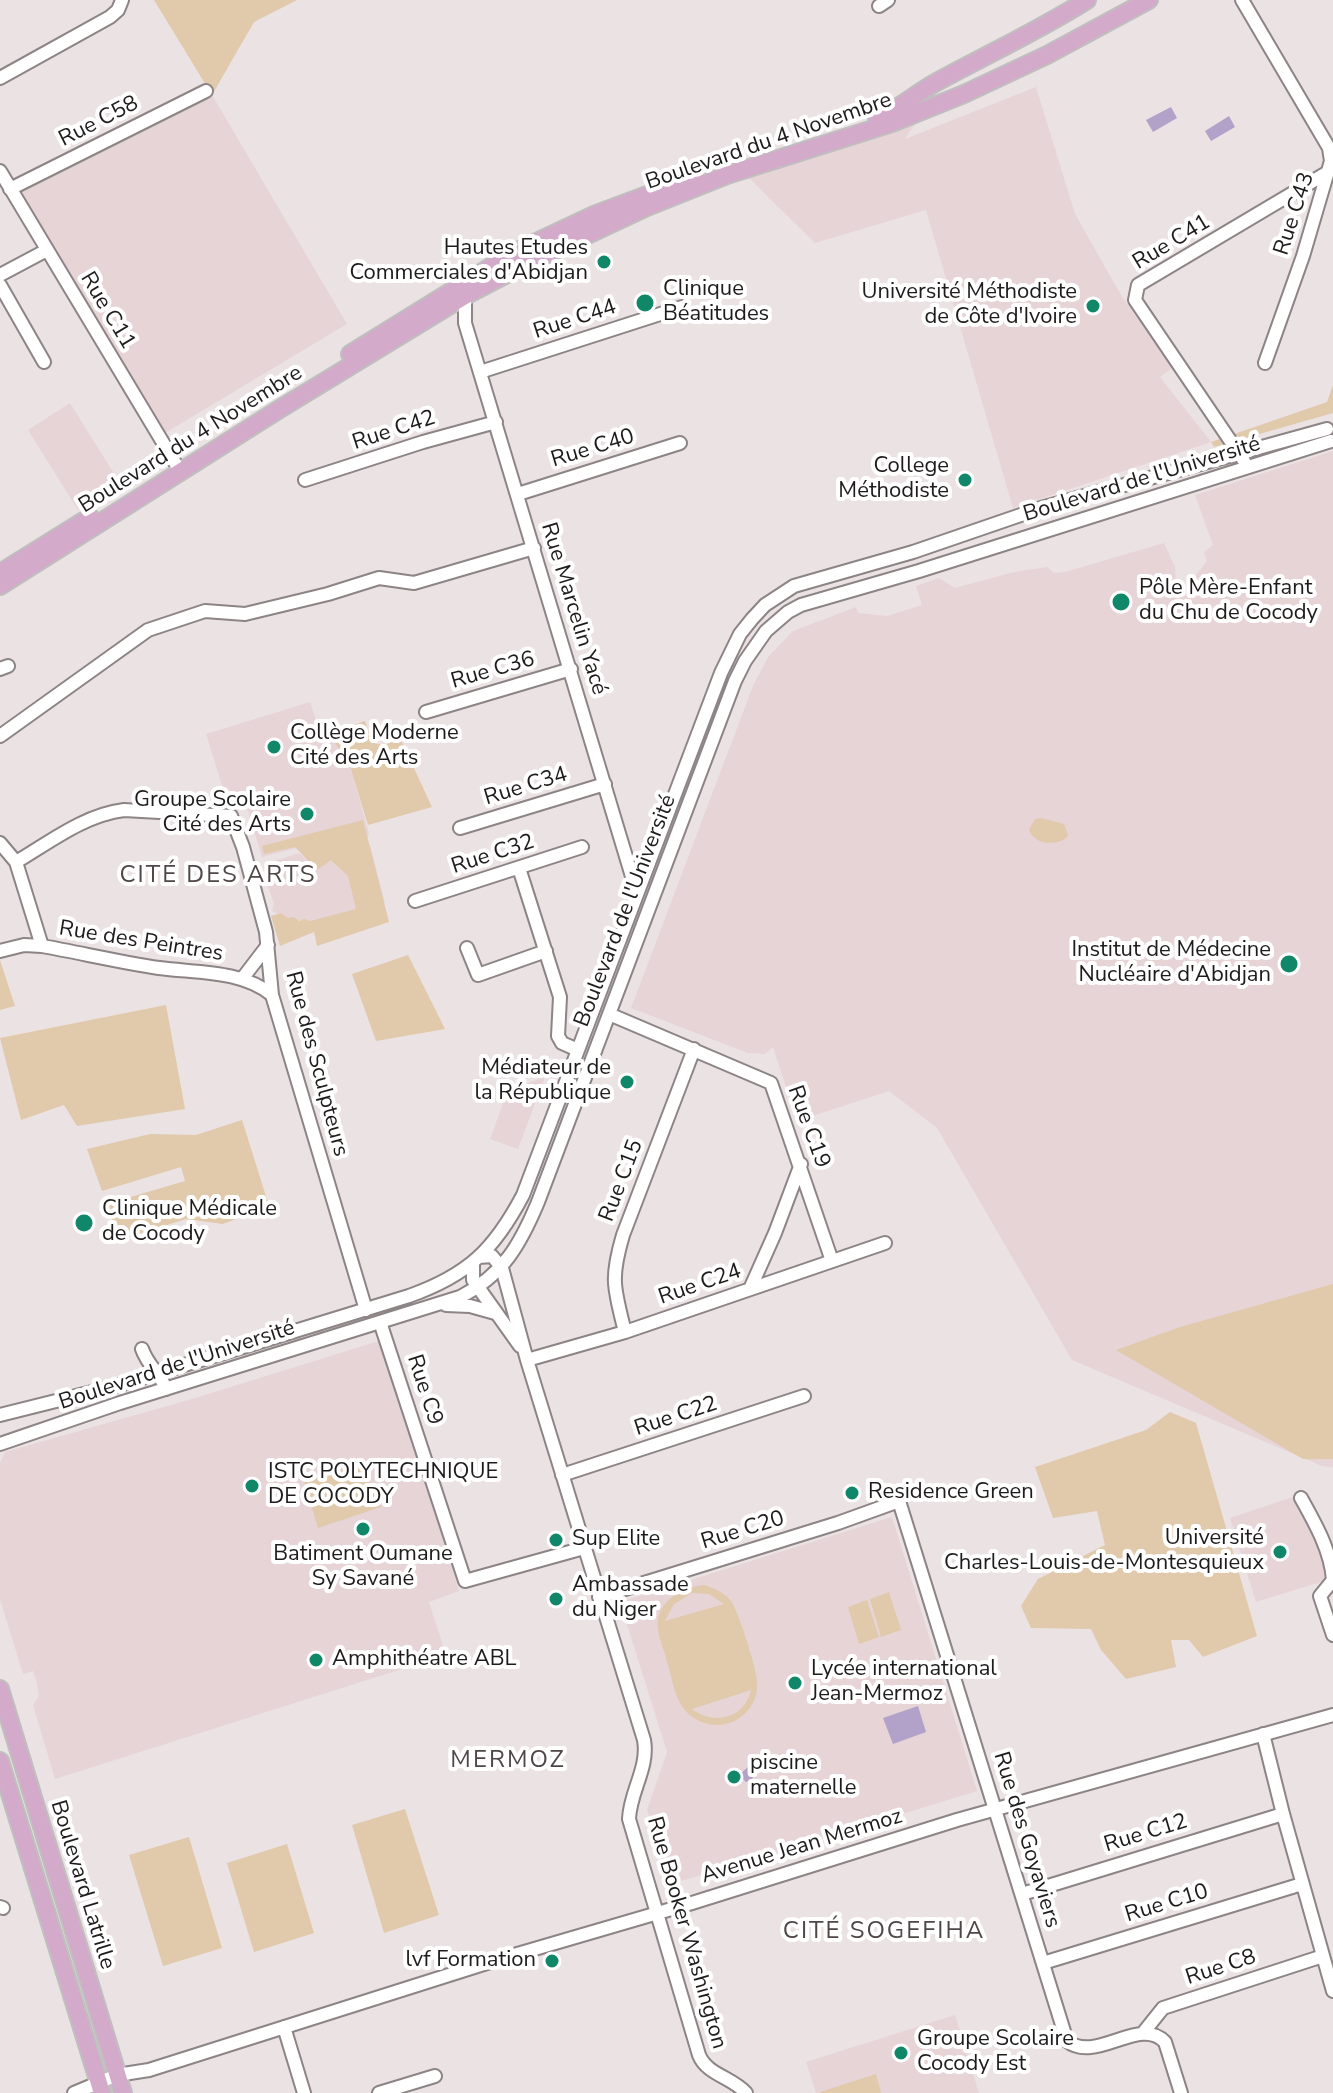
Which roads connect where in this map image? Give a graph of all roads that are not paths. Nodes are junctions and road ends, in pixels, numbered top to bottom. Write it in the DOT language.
graph roads {
  1 [pos="122,0"];
  2 [pos="1087,0"];
  3 [pos="1149,0"];
  4 [pos="1242,0"];
  5 [pos="0,78"];
  6 [pos="206,91"];
  7 [pos="0,171"];
  8 [pos="1330,171"];
  9 [pos="10,189"];
  10 [pos="47,250"];
  11 [pos="0,275"];
  12 [pos="0,285"];
  13 [pos="454,295"];
  14 [pos="682,307"];
  15 [pos="44,362"];
  16 [pos="1265,363"];
  17 [pos="480,372"];
  18 [pos="496,422"];
  19 [pos="1325,436"];
  20 [pos="680,443"];
  21 [pos="1241,454"];
  22 [pos="178,467"];
  23 [pos="1246,468"];
  24 [pos="305,480"];
  25 [pos="518,494"];
  26 [pos="534,548"];
  27 [pos="913,552"];
  28 [pos="919,571"];
  29 [pos="0,573"];
  30 [pos="0,586"];
  31 [pos="571,669"];
  32 [pos="426,712"];
  33 [pos="0,736"];
  34 [pos="605,784"];
  35 [pos="460,828"];
  36 [pos="0,843"];
  37 [pos="582,847"];
  38 [pos="16,862"];
  39 [pos="519,868"];
  40 [pos="637,893"];
  41 [pos="652,898"];
  42 [pos="415,901"];
  43 [pos="268,945"];
  44 [pos="42,946"];
  45 [pos="467,948"];
  46 [pos="0,951"];
  47 [pos="546,951"];
  48 [pos="242,979"];
  49 [pos="272,995"];
  50 [pos="609,1014"];
  51 [pos="694,1049"];
  52 [pos="578,1050"];
  53 [pos="801,1164"];
  54 [pos="885,1243"];
  55 [pos="476,1260"];
  56 [pos="832,1261"];
  57 [pos="502,1268"];
  58 [pos="478,1287"];
  59 [pos="750,1289"];
  60 [pos="435,1305"];
  61 [pos="366,1310"];
  62 [pos="495,1313"];
  63 [pos="380,1322"];
  64 [pos="625,1332"];
  65 [pos="142,1349"];
  66 [pos="525,1356"];
  67 [pos="151,1372"];
  68 [pos="166,1389"];
  69 [pos="151,1394"];
  70 [pos="804,1396"];
  71 [pos="0,1415"];
  72 [pos="0,1444"];
  73 [pos="562,1475"];
  74 [pos="1301,1498"];
  75 [pos="899,1501"];
  76 [pos="584,1548"];
  77 [pos="599,1597"];
  78 [pos="1333,1635"];
  79 [pos="0,1689"];
  80 [pos="1333,1715"];
  81 [pos="1263,1734"];
  82 [pos="0,1761"];
  83 [pos="996,1809"];
  84 [pos="1283,1814"];
  85 [pos="1302,1884"];
  86 [pos="1022,1894"];
  87 [pos="655,1913"];
  88 [pos="1323,1956"];
  89 [pos="1043,1963"];
  90 [pos="1333,1991"];
  91 [pos="284,2027"];
  92 [pos="1143,2033"];
  93 [pos="435,2076"];
  94 [pos="120,2085"];
  95 [pos="101,2089"];
  96 [pos="75,2093"];
  97 [pos="304,2093"];
  98 [pos="379,2093"];
  99 [pos="746,2093"];
  100 [pos="1181,2093"];
  1 -- 5 [label="street"];
  2 -- 13 [label="main road, Boulevard du 4 Novembre"];
  3 -- 13 [label="main road, Boulevard du 4 Novembre"];
  4 -- 8 [label="street, Rue C43"];
  6 -- 9 [label="street, Rue C58"];
  7 -- 9 [label="street, Rue C11"];
  8 -- 16 [label="street, Rue C43"];
  8 -- 21 [label="street, Rue C41"];
  9 -- 10 [label="street, Rue C11"];
  10 -- 11 [label="street"];
  10 -- 22 [label="street, Rue C11"];
  12 -- 15 [label="street"];
  13 -- 17 [label="street, Rue Marcelin Yacé"];
  13 -- 22 [label="main road, Boulevard du 4 Novembre"];
  14 -- 17 [label="street, Rue C44"];
  17 -- 18 [label="street, Rue Marcelin Yacé"];
  18 -- 24 [label="street, Rue C42"];
  18 -- 25 [label="street, Rue Marcelin Yacé"];
  19 -- 21 [label="street, Boulevard de l'Université"];
  19 -- 23 [label="street, Boulevard de l'Université"];
  20 -- 25 [label="street, Rue C40"];
  21 -- 23 [label="street, Rue C41"];
  21 -- 27 [label="street, Boulevard de l'Université"];
  22 -- 29 [label="main road, Boulevard du 4 Novembre"];
  22 -- 30 [label="main road, Boulevard du 4 Novembre"];
  23 -- 28 [label="street, Boulevard de l'Université"];
  25 -- 26 [label="street, Rue Marcelin Yacé"];
  26 -- 31 [label="street, Rue Marcelin Yacé"];
  26 -- 33 [label="street"];
  27 -- 28 [label="street"];
  27 -- 40 [label="street, Boulevard de l'Université"];
  28 -- 41 [label="street, Boulevard de l'Université"];
  31 -- 32 [label="street, Rue C36"];
  31 -- 34 [label="street, Rue Marcelin Yacé"];
  34 -- 35 [label="street, Rue C34"];
  34 -- 40 [label="street, Rue Marcelin Yacé"];
  36 -- 38 [label="street"];
  37 -- 39 [label="street, Rue C32"];
  38 -- 43 [label="street, Rue des Sculpteurs"];
  38 -- 44 [label="street"];
  39 -- 42 [label="street, Rue C32"];
  39 -- 47 [label="street"];
  40 -- 41 [label="street"];
  40 -- 52 [label="street, Boulevard de l'Université"];
  41 -- 50 [label="street, Boulevard de l'Université"];
  43 -- 48 [label="street"];
  43 -- 49 [label="street, Rue des Sculpteurs"];
  44 -- 46 [label="street, Rue des Peintres"];
  44 -- 48 [label="street, Rue des Peintres"];
  45 -- 47 [label="street"];
  47 -- 52 [label="street"];
  48 -- 49 [label="street, Rue des Peintres"];
  49 -- 61 [label="street, Rue des Sculpteurs"];
  50 -- 51 [label="street, Rue C19"];
  50 -- 57 [label="street, Boulevard de l'Université"];
  51 -- 53 [label="street, Rue C19"];
  51 -- 64 [label="street, Rue C15"];
  52 -- 55 [label="street, Boulevard de l'Université"];
  53 -- 56 [label="street, Rue C19"];
  53 -- 59 [label="street"];
  54 -- 56 [label="street, Rue C24"];
  55 -- 57 [label="street"];
  55 -- 58 [label="street, Rue Booker Washington"];
  55 -- 61 [label="street, Boulevard de l'Université"];
  56 -- 59 [label="street, Rue C24"];
  57 -- 58 [label="street, Boulevard de l'Université"];
  57 -- 66 [label="street, Rue Booker Washington"];
  58 -- 60 [label="street, Boulevard de l'Université"];
  58 -- 62 [label="street, Rue Booker Washington"];
  59 -- 64 [label="street, Rue C24"];
  60 -- 62 [label="street"];
  60 -- 63 [label="street, Boulevard de l'Université"];
  61 -- 67 [label="street, Boulevard de l'Université"];
  62 -- 66 [label="street, Rue Booker Washington"];
  63 -- 68 [label="street, Boulevard de l'Université"];
  63 -- 76 [label="street, Rue C9"];
  64 -- 66 [label="street, Rue C24"];
  65 -- 67 [label="street"];
  66 -- 73 [label="street, Rue Booker Washington"];
  67 -- 68 [label="street"];
  67 -- 69 [label="street"];
  67 -- 71 [label="street, Boulevard de l'Université"];
  68 -- 69 [label="street, Boulevard de l'Université"];
  69 -- 72 [label="street, Boulevard de l'Université"];
  70 -- 73 [label="street, Rue C22"];
  73 -- 76 [label="street, Rue Booker Washington"];
  74 -- 78 [label="street"];
  75 -- 77 [label="street, Rue C20"];
  75 -- 83 [label="street, Rue des Goyaviers"];
  76 -- 77 [label="street, Rue Booker Washington"];
  77 -- 87 [label="street, Rue Booker Washington"];
  79 -- 94 [label="main road, Boulevard Latrille"];
  80 -- 81 [label="street, Avenue Jean Mermoz"];
  81 -- 83 [label="street, Avenue Jean Mermoz"];
  81 -- 84 [label="street"];
  82 -- 95 [label="main road, Boulevard Latrille"];
  83 -- 86 [label="street, Rue des Goyaviers"];
  83 -- 87 [label="street, Avenue Jean Mermoz"];
  84 -- 85 [label="street"];
  84 -- 86 [label="street, Rue C12"];
  85 -- 88 [label="street"];
  85 -- 89 [label="street, Rue C10"];
  86 -- 89 [label="street, Rue des Goyaviers"];
  87 -- 91 [label="street, Avenue Jean Mermoz"];
  87 -- 99 [label="street, Rue Booker Washington"];
  88 -- 90 [label="street"];
  88 -- 92 [label="street, Rue C8"];
  89 -- 92 [label="street, Rue des Goyaviers"];
  91 -- 94 [label="street, Avenue Jean Mermoz"];
  91 -- 97 [label="street"];
  92 -- 100 [label="street"];
  93 -- 98 [label="street"];
  94 -- 95 [label="street, Avenue Jean Mermoz"];
  95 -- 96 [label="street, Avenue Jean Mermoz"];
}
